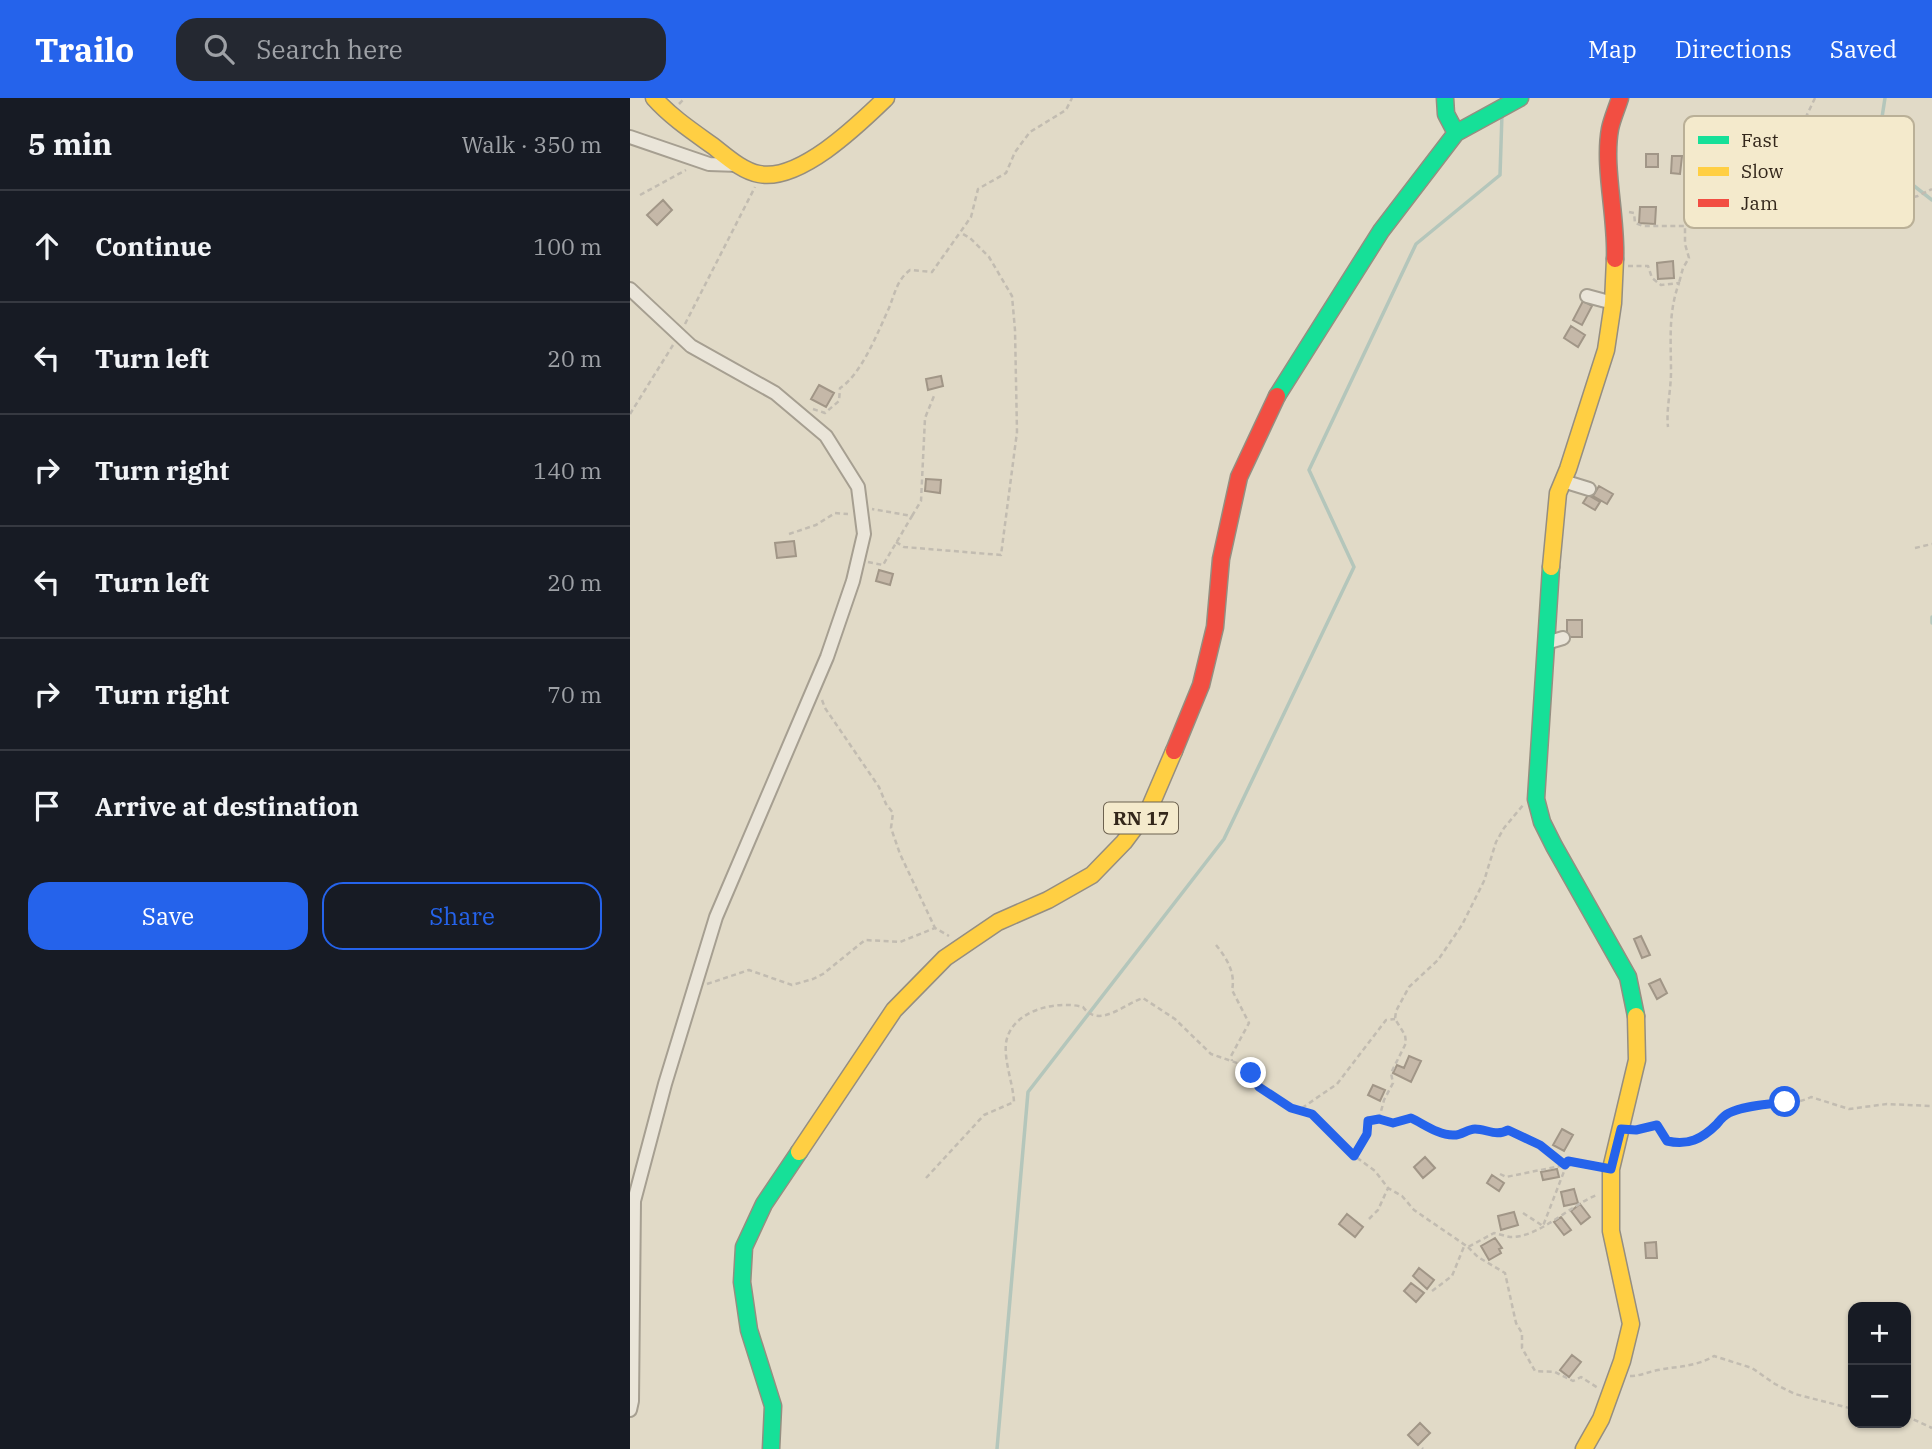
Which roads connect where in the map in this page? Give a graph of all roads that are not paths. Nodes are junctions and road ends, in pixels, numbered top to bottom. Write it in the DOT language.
graph roads {
  1 [pos="654,98"];
  2 [pos="886,98"];
  3 [pos="1446,98"];
  4 [pos="1520,98"];
  5 [pos="1620,98"];
  6 [pos="1456,133"];
  7 [pos="630,136"];
  8 [pos="739,165"];
  9 [pos="630,289"];
  10 [pos="1587,296"];
  11 [pos="1613,303"];
  12 [pos="1563,481"];
  13 [pos="1589,489"];
  14 [pos="1563,638"];
  15 [pos="1545,643"];
  16 [pos="630,1410"];
  17 [pos="771,1449"];
  18 [pos="1584,1449"];
  1 -- 8 [label="main road"];
  2 -- 8 [label="main road"];
  3 -- 6 [label="main road"];
  4 -- 6 [label="main road, RN 17"];
  5 -- 11 [label="main road"];
  6 -- 17 [label="main road, RN 17"];
  7 -- 8 [label="street"];
  9 -- 16 [label="street"];
  10 -- 11 [label="street"];
  11 -- 12 [label="main road"];
  12 -- 13 [label="street"];
  12 -- 15 [label="main road"];
  14 -- 15 [label="street"];
  15 -- 18 [label="main road"];
}
